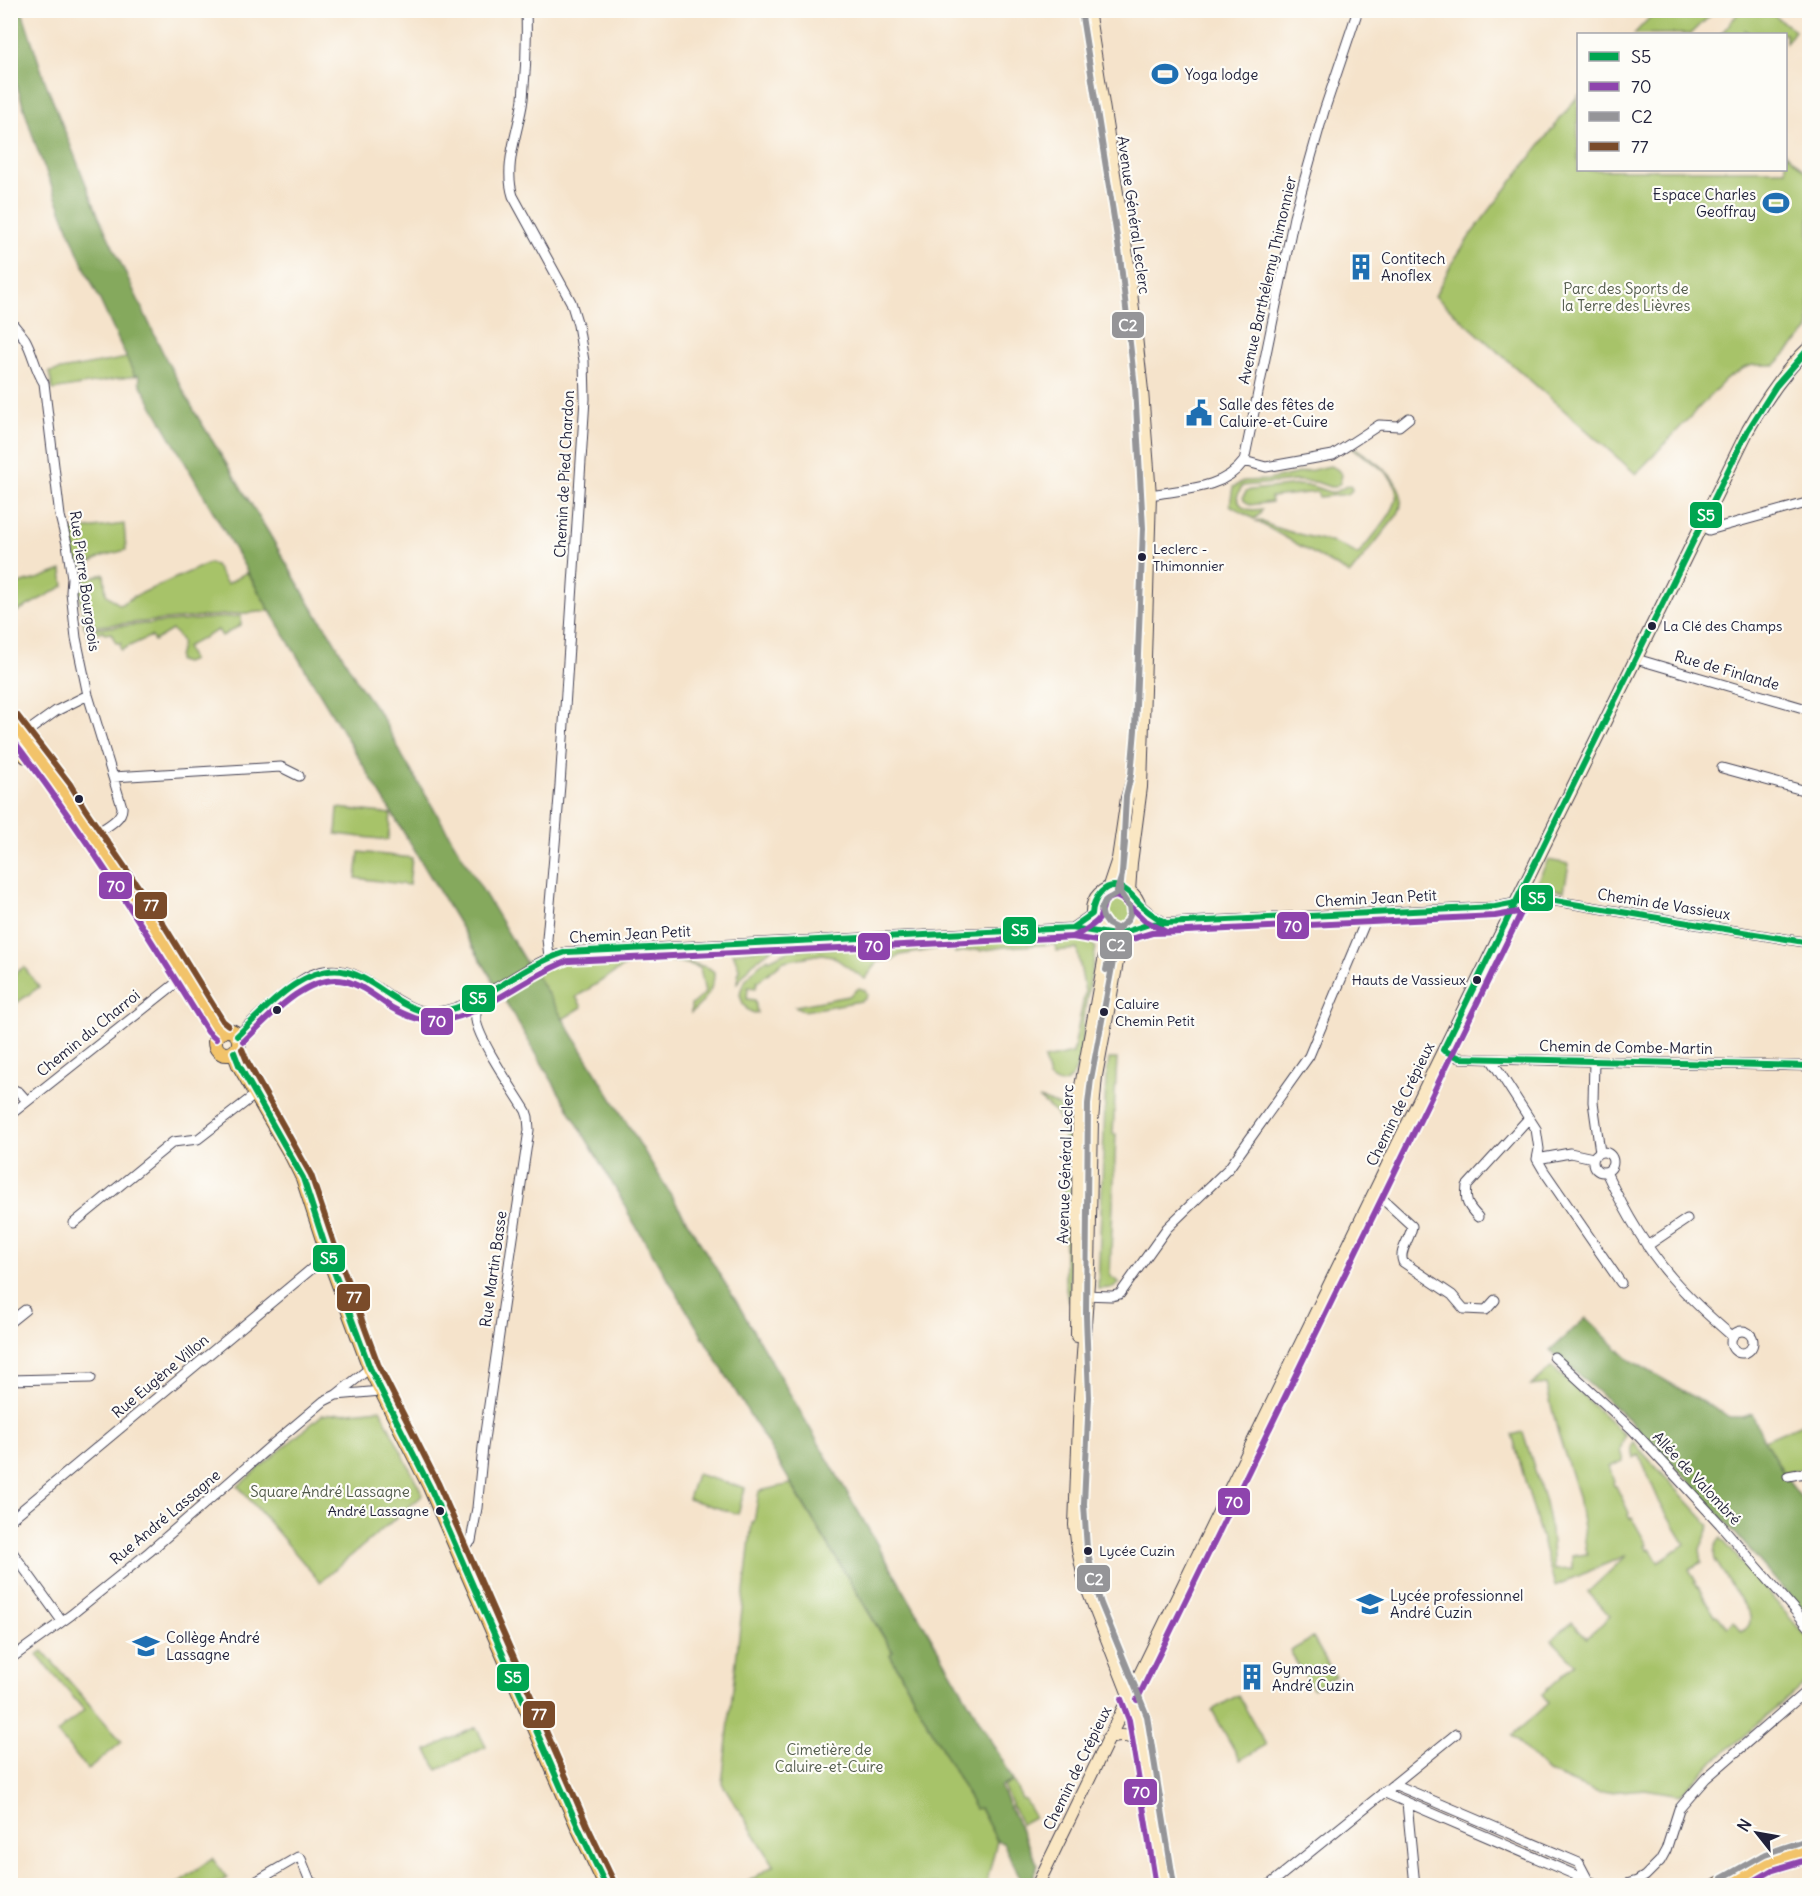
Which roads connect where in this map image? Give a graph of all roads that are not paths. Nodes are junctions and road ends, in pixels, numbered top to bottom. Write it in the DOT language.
graph roads {
  1 [pos="526,10"];
  2 [pos="1088,10"];
  3 [pos="1358,10"];
  4 [pos="10,320"];
  5 [pos="1809,347"];
  6 [pos="1409,418"];
  7 [pos="1244,461"];
  8 [pos="1150,495"];
  9 [pos="1809,502"];
  10 [pos="1701,526"];
  11 [pos="1636,659"];
  12 [pos="88,695"];
  13 [pos="1809,710"];
  14 [pos="10,720"];
  15 [pos="14,739"];
  16 [pos="1142,748"];
  17 [pos="1722,768"];
  18 [pos="299,776"];
  19 [pos="113,777"];
  20 [pos="1809,792"];
  21 [pos="92,836"];
  22 [pos="1108,889"];
  23 [pos="1129,891"];
  24 [pos="1138,903"];
  25 [pos="1516,903"];
  26 [pos="1369,913"];
  27 [pos="1092,914"];
  28 [pos="1166,923"];
  29 [pos="1072,928"];
  30 [pos="1117,932"];
  31 [pos="1809,943"];
  32 [pos="549,957"];
  33 [pos="184,976"];
  34 [pos="479,997"];
  35 [pos="222,1032"];
  36 [pos="237,1036"];
  37 [pos="1443,1050"];
  38 [pos="234,1052"];
  39 [pos="1491,1059"];
  40 [pos="1594,1061"];
  41 [pos="1809,1066"];
  42 [pos="10,1088"];
  43 [pos="256,1094"];
  44 [pos="27,1101"];
  45 [pos="10,1115"];
  46 [pos="1529,1118"];
  47 [pos="1597,1155"];
  48 [pos="1537,1159"];
  49 [pos="1606,1172"];
  50 [pos="1374,1191"];
  51 [pos="1478,1217"];
  52 [pos="1687,1220"];
  53 [pos="74,1223"];
  54 [pos="1647,1246"];
  55 [pos="329,1258"];
  56 [pos="1621,1283"];
  57 [pos="1082,1294"];
  58 [pos="1495,1300"];
  59 [pos="25,1310"];
  60 [pos="10,1322"];
  61 [pos="1732,1336"];
  62 [pos="1554,1357"];
  63 [pos="370,1368"];
  64 [pos="91,1378"];
  65 [pos="10,1380"];
  66 [pos="381,1391"];
  67 [pos="336,1395"];
  68 [pos="1809,1472"];
  69 [pos="1788,1476"];
  70 [pos="10,1520"];
  71 [pos="10,1549"];
  72 [pos="458,1551"];
  73 [pos="62,1621"];
  74 [pos="1809,1628"];
  75 [pos="10,1659"];
  76 [pos="1809,1688"];
  77 [pos="1129,1696"];
  78 [pos="1455,1734"];
  79 [pos="1108,1738"];
  80 [pos="1141,1741"];
  81 [pos="1394,1784"];
  82 [pos="1383,1792"];
  83 [pos="1407,1803"];
  84 [pos="1809,1844"];
  85 [pos="1809,1855"];
  86 [pos="1278,1877"];
  87 [pos="1589,1883"];
  88 [pos="248,1886"];
  89 [pos="318,1886"];
  90 [pos="606,1886"];
  91 [pos="1037,1886"];
  92 [pos="1165,1886"];
  93 [pos="1268,1886"];
  94 [pos="1287,1886"];
  95 [pos="1415,1886"];
  96 [pos="1601,1886"];
  97 [pos="1620,1886"];
  98 [pos="1716,1886"];
  99 [pos="1737,1886"];
  1 -- 32 [label="street, Chemin de Pied Chardon"];
  2 -- 8 [label="main road, Avenue Général Leclerc"];
  3 -- 7 [label="street, Avenue Barthélemy Thimonnier"];
  4 -- 12 [label="street, Rue Pierre Bourgeois"];
  5 -- 10 [label="main road, Chemin de Crépieux"];
  6 -- 7 [label="street"];
  7 -- 8 [label="street"];
  8 -- 16 [label="main road, Avenue Général Leclerc"];
  9 -- 10 [label="street"];
  10 -- 11 [label="main road, Chemin de Crépieux"];
  11 -- 13 [label="street, Rue de Finlande"];
  11 -- 25 [label="main road, Chemin de Crépieux"];
  12 -- 15 [label="street"];
  12 -- 19 [label="street, Rue Pierre Bourgeois"];
  14 -- 15 [label="main road"];
  15 -- 21 [label="main road"];
  16 -- 22 [label="main road, Avenue Général Leclerc"];
  16 -- 23 [label="main road, Avenue Général Leclerc"];
  17 -- 20 [label="street"];
  18 -- 19 [label="street"];
  19 -- 21 [label="street, Rue Pierre Bourgeois"];
  21 -- 33 [label="main road"];
  22 -- 23 [label="main road"];
  22 -- 27 [label="main road"];
  23 -- 24 [label="main road"];
  24 -- 28 [label="street"];
  24 -- 30 [label="main road"];
  25 -- 26 [label="street, Chemin Jean Petit"];
  25 -- 31 [label="street, Chemin de Vassieux"];
  25 -- 37 [label="main road, Chemin de Crépieux"];
  26 -- 28 [label="street, Chemin Jean Petit"];
  26 -- 57 [label="street"];
  27 -- 29 [label="street"];
  27 -- 30 [label="main road"];
  28 -- 30 [label="street, Chemin Jean Petit"];
  29 -- 30 [label="street, Chemin Jean Petit"];
  29 -- 32 [label="street, Chemin Jean Petit"];
  30 -- 57 [label="main road, Avenue Général Leclerc"];
  32 -- 34 [label="street, Chemin Jean Petit"];
  33 -- 35 [label="main road"];
  33 -- 44 [label="street, Chemin du Charroi"];
  34 -- 36 [label="street, Chemin Jean Petit"];
  34 -- 72 [label="street, Rue Martin Basse"];
  35 -- 36 [label="main road"];
  35 -- 38 [label="main road"];
  36 -- 38 [label="main road"];
  37 -- 39 [label="street, Chemin de Combe-Martin"];
  37 -- 50 [label="main road, Chemin de Crépieux"];
  38 -- 43 [label="main road"];
  39 -- 40 [label="street, Chemin de Combe-Martin"];
  39 -- 46 [label="street"];
  40 -- 41 [label="street, Chemin de Combe-Martin"];
  40 -- 47 [label="street"];
  42 -- 44 [label="street"];
  43 -- 53 [label="street"];
  43 -- 55 [label="main road"];
  44 -- 45 [label="street, Chemin du Charroi"];
  46 -- 48 [label="street"];
  46 -- 51 [label="street"];
  47 -- 48 [label="street"];
  47 -- 49 [label="street"];
  47 -- 49 [label="street"];
  48 -- 56 [label="street"];
  49 -- 54 [label="street"];
  50 -- 58 [label="street"];
  50 -- 77 [label="main road, Chemin de Crépieux"];
  52 -- 54 [label="street"];
  54 -- 61 [label="street"];
  55 -- 63 [label="main road"];
  55 -- 70 [label="street, Rue Eugène Villon"];
  57 -- 77 [label="main road, Avenue Général Leclerc"];
  59 -- 60 [label="street"];
  62 -- 74 [label="street, Allée de Valombré"];
  63 -- 66 [label="main road"];
  63 -- 67 [label="street, Rue André Lassagne"];
  64 -- 65 [label="street"];
  66 -- 67 [label="street, Rue André Lassagne"];
  66 -- 72 [label="main road"];
  67 -- 73 [label="street, Rue André Lassagne"];
  68 -- 69 [label="street"];
  71 -- 73 [label="street"];
  72 -- 90 [label="main road"];
  73 -- 75 [label="street, Rue André Lassagne"];
  76 -- 97 [label="street"];
  77 -- 79 [label="main road, Chemin de Crépieux"];
  77 -- 80 [label="main road, Avenue Général Leclerc"];
  78 -- 81 [label="street"];
  79 -- 80 [label="main road"];
  79 -- 91 [label="main road, Chemin de Crépieux"];
  80 -- 92 [label="main road, Avenue Général Leclerc"];
  81 -- 82 [label="street"];
  81 -- 87 [label="street"];
  82 -- 83 [label="street"];
  82 -- 86 [label="street"];
  83 -- 87 [label="street"];
  83 -- 95 [label="street"];
  84 -- 98 [label="main road"];
  85 -- 99 [label="main road"];
  86 -- 93 [label="street"];
  86 -- 94 [label="street"];
  87 -- 96 [label="street"];
  88 -- 89 [label="street"];
}
